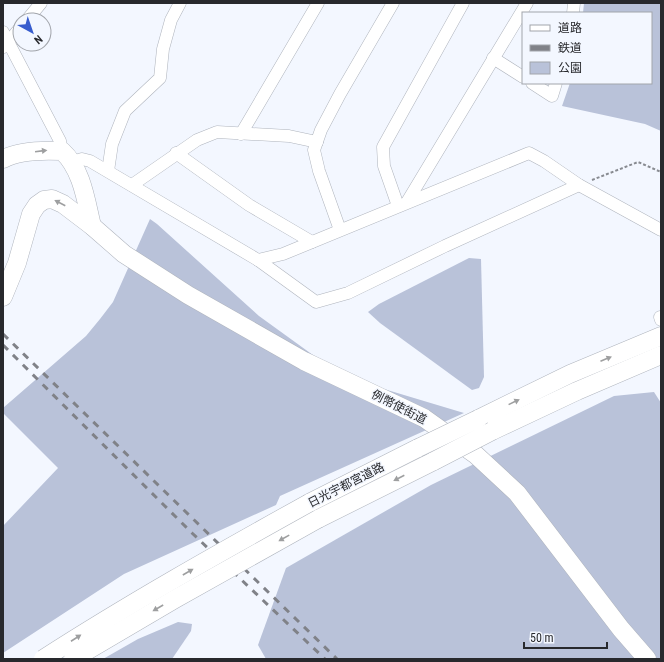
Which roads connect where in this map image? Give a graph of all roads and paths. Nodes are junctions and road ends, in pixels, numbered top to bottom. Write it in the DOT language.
graph roads {
  1 [pos="41,3"];
  2 [pos="180,3"];
  3 [pos="318,3"];
  4 [pos="393,3"];
  5 [pos="463,3"];
  6 [pos="527,3"];
  7 [pos="34,12"];
  8 [pos="5,40"];
  9 [pos="493,58"];
  10 [pos="522,76"];
  11 [pos="534,84"];
  12 [pos="556,84"];
  13 [pos="241,134"];
  14 [pos="317,142"];
  15 [pos="176,153"];
  16 [pos="67,156"];
  17 [pos="3,159"];
  18 [pos="108,171"];
  19 [pos="661,172"];
  20 [pos="132,185"];
  21 [pos="579,185"];
  22 [pos="403,204"];
  23 [pos="92,226"];
  24 [pos="340,230"];
  25 [pos="661,230"];
  26 [pos="312,242"];
  27 [pos="258,260"];
  28 [pos="3,293"];
  29 [pos="661,317"];
  30 [pos="661,320"];
  31 [pos="661,336"];
  32 [pos="661,355"];
  33 [pos="574,382"];
  34 [pos="43,659"];
  35 [pos="73,659"];
  36 [pos="647,659"];
  1 -- 7 [label="street"];
  2 -- 18 [label="street"];
  3 -- 13 [label="street"];
  4 -- 14 [label="street"];
  5 -- 22 [label="street"];
  6 -- 9 [label="street"];
  8 -- 16 [label="street"];
  9 -- 10 [label="street"];
  9 -- 22 [label="street"];
  11 -- 12 [label="street"];
  13 -- 14 [label="street"];
  13 -- 15 [label="street"];
  14 -- 24 [label="street"];
  15 -- 20 [label="street"];
  15 -- 26 [label="street"];
  17 -- 16 [label="highway, one-way"];
  16 -- 18 [label="street"];
  16 -- 23 [label="highway"];
  18 -- 20 [label="street"];
  19 -- 21 [label="path"];
  20 -- 27 [label="street"];
  21 -- 22 [label="street"];
  21 -- 25 [label="street"];
  21 -- 27 [label="street"];
  22 -- 24 [label="street"];
  23 -- 28 [label="highway, 例幣使街道, one-way"];
  23 -- 36 [label="highway, 例幣使街道"];
  24 -- 26 [label="street"];
  26 -- 27 [label="street"];
  29 -- 30 [label="street"];
  33 -- 31 [label="highway, 日光宇都宮道路, one-way"];
  32 -- 33 [label="highway, 日光宇都宮道路"];
  34 -- 33 [label="highway, 日光宇都宮道路, one-way, bridge"];
  33 -- 35 [label="highway, 日光宇都宮道路, one-way, bridge"];
}
